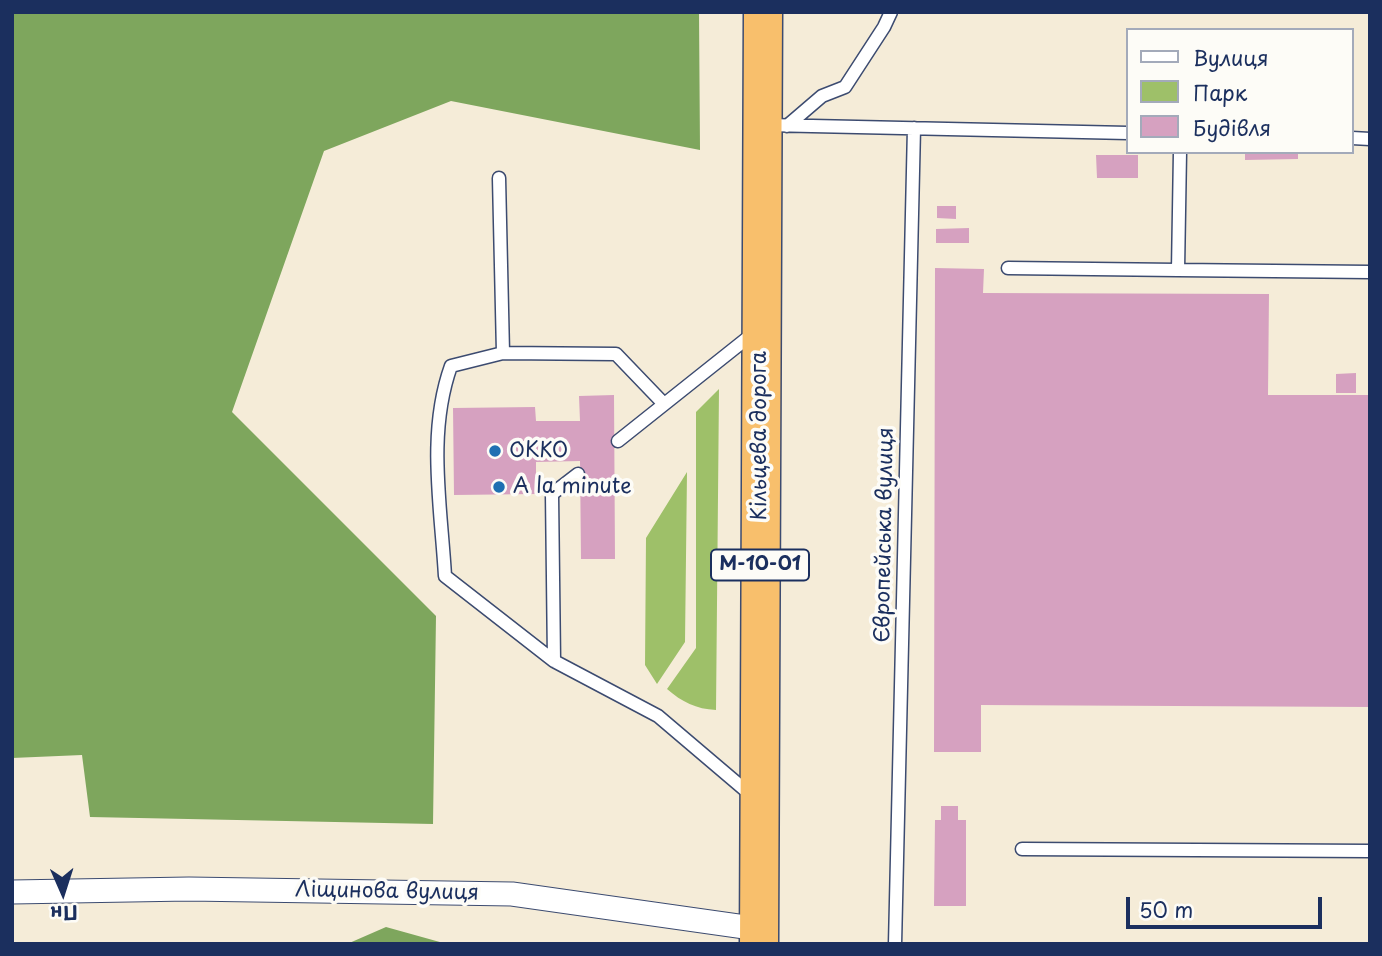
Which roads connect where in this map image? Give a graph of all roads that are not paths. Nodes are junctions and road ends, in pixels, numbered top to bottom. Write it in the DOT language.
graph roads {
  1 [pos="763,12"];
  2 [pos="891,12"];
  3 [pos="775,125"];
  4 [pos="914,128"];
  5 [pos="1126,133"];
  6 [pos="1180,154"];
  7 [pos="499,178"];
  8 [pos="1008,268"];
  9 [pos="1178,270"];
  10 [pos="1370,272"];
  11 [pos="760,328"];
  12 [pos="503,353"];
  13 [pos="664,404"];
  14 [pos="618,441"];
  15 [pos="578,474"];
  16 [pos="554,661"];
  17 [pos="760,802"];
  18 [pos="1022,849"];
  19 [pos="1370,851"];
  20 [pos="12,892"];
  21 [pos="759,937"];
  22 [pos="895,944"];
  1 -- 3 [label="highway, Кільцева дорога / М-10-01"];
  2 -- 3 [label="lane"];
  3 -- 4 [label="lane"];
  3 -- 11 [label="highway, Кільцева дорога / М-10-01"];
  4 -- 5 [label="lane"];
  4 -- 22 [label="lane, Європейська вулиця"];
  6 -- 9 [label="lane"];
  7 -- 12 [label="lane"];
  8 -- 9 [label="lane"];
  9 -- 10 [label="lane"];
  11 -- 13 [label="lane"];
  11 -- 17 [label="highway, Кільцева дорога / М-10-01"];
  12 -- 13 [label="lane"];
  12 -- 16 [label="lane"];
  13 -- 14 [label="lane"];
  15 -- 16 [label="lane"];
  16 -- 17 [label="lane"];
  17 -- 21 [label="highway, Кільцева дорога / М-10-01"];
  18 -- 19 [label="lane"];
  20 -- 21 [label="street, Ліщинова вулиця"];
}
